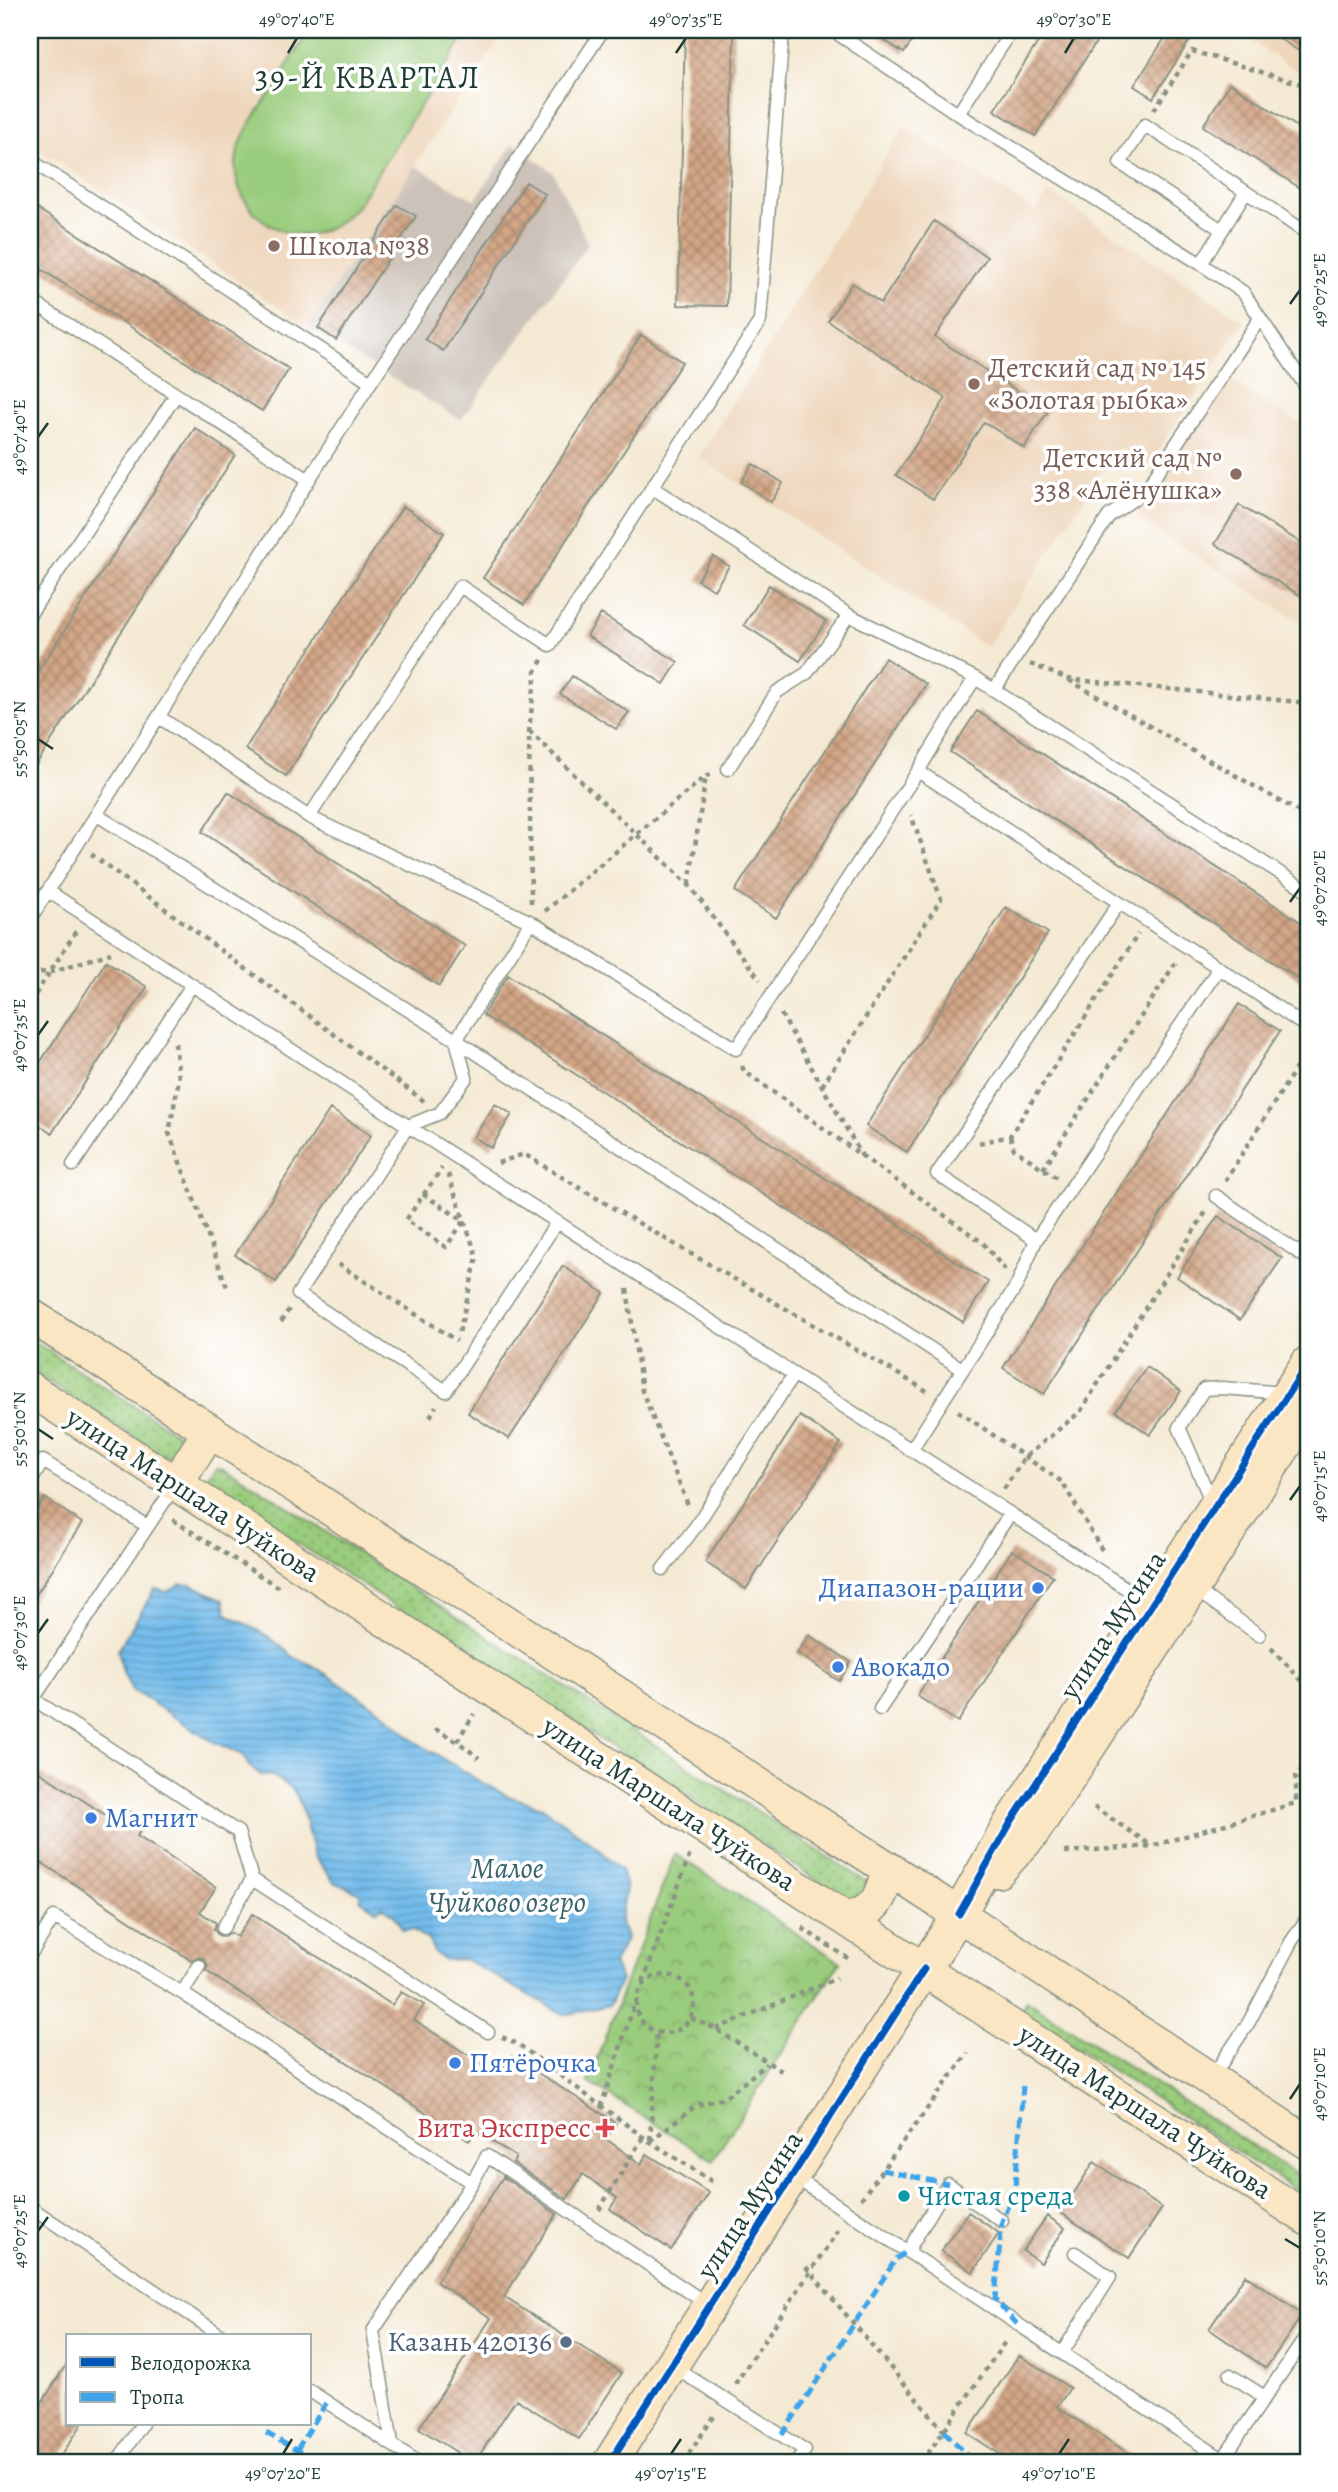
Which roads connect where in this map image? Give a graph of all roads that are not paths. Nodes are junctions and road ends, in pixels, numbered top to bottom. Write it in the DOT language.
graph roads {
  1 [pos="603,30"];
  2 [pos="783,30"];
  3 [pos="832,30"];
  4 [pos="1012,30"];
  5 [pos="958,114"];
  6 [pos="30,160"];
  7 [pos="1246,192"];
  8 [pos="1222,230"];
  9 [pos="1308,234"];
  10 [pos="1201,264"];
  11 [pos="30,300"];
  12 [pos="1260,318"];
  13 [pos="371,382"];
  14 [pos="1308,390"];
  15 [pos="176,395"];
  16 [pos="309,480"];
  17 [pos="653,488"];
  18 [pos="30,614"];
  19 [pos="849,615"];
  20 [pos="975,678"];
  21 [pos="994,690"];
  22 [pos="159,717"];
  23 [pos="727,769"];
  24 [pos="918,771"];
  25 [pos="97,815"];
  26 [pos="309,817"];
  27 [pos="48,891"];
  28 [pos="1308,891"];
  29 [pos="1119,903"];
  30 [pos="30,919"];
  31 [pos="531,922"];
  32 [pos="1219,968"];
  33 [pos="192,985"];
  34 [pos="1308,1028"];
  35 [pos="456,1040"];
  36 [pos="408,1126"];
  37 [pos="73,1165"];
  38 [pos="1216,1196"];
  39 [pos="557,1222"];
  40 [pos="1036,1240"];
  41 [pos="1308,1259"];
  42 [pos="30,1315"];
  43 [pos="1308,1363"];
  44 [pos="962,1369"];
  45 [pos="794,1374"];
  46 [pos="30,1389"];
  47 [pos="1298,1402"];
  48 [pos="210,1431"];
  49 [pos="911,1450"];
  50 [pos="30,1483"];
  51 [pos="176,1484"];
  52 [pos="1213,1508"];
  53 [pos="1010,1514"];
  54 [pos="147,1526"];
  55 [pos="663,1569"];
  56 [pos="1193,1588"];
  57 [pos="1162,1611"];
  58 [pos="1259,1635"];
  59 [pos="32,1702"];
  60 [pos="880,1709"];
  61 [pos="889,1868"];
  62 [pos="252,1879"];
  63 [pos="959,1914"];
  64 [pos="1308,1917"];
  65 [pos="847,1919"];
  66 [pos="223,1928"];
  67 [pos="30,1955"];
  68 [pos="199,1966"];
  69 [pos="924,1969"];
  70 [pos="182,1993"];
  71 [pos="488,2032"];
  72 [pos="1210,2079"];
  73 [pos="1308,2143"];
  74 [pos="793,2176"];
  75 [pos="472,2183"];
  76 [pos="30,2207"];
  77 [pos="1308,2219"];
  78 [pos="1002,2221"];
  79 [pos="908,2251"];
  80 [pos="1075,2253"];
  81 [pos="710,2306"];
  82 [pos="202,2331"];
  83 [pos="1308,2334"];
  84 [pos="1062,2353"];
  85 [pos="672,2366"];
  86 [pos="1230,2375"];
  87 [pos="312,2392"];
  88 [pos="1265,2397"];
  89 [pos="141,2426"];
  90 [pos="391,2443"];
  91 [pos="1225,2461"];
  92 [pos="117,2462"];
  93 [pos="418,2462"];
  94 [pos="610,2462"];
  95 [pos="796,2462"];
  1 -- 13 [label="lane"];
  2 -- 17 [label="lane"];
  3 -- 5 [label="lane"];
  4 -- 5 [label="lane"];
  5 -- 10 [label="lane"];
  6 -- 13 [label="lane"];
  7 -- 8 [label="lane"];
  7 -- 8 [label="lane"];
  7 -- 9 [label="lane"];
  8 -- 10 [label="lane"];
  10 -- 12 [label="lane"];
  11 -- 15 [label="lane"];
  12 -- 14 [label="lane"];
  12 -- 21 [label="lane"];
  13 -- 16 [label="lane"];
  15 -- 16 [label="lane"];
  15 -- 18 [label="lane"];
  16 -- 22 [label="lane"];
  17 -- 19 [label="lane"];
  17 -- 26 [label="lane"];
  19 -- 20 [label="lane"];
  19 -- 23 [label="lane"];
  20 -- 21 [label="lane"];
  20 -- 24 [label="lane"];
  21 -- 28 [label="lane"];
  22 -- 25 [label="lane"];
  22 -- 26 [label="lane"];
  24 -- 29 [label="lane"];
  24 -- 31 [label="lane"];
  25 -- 27 [label="lane"];
  25 -- 35 [label="lane"];
  26 -- 31 [label="lane"];
  27 -- 30 [label="lane"];
  27 -- 33 [label="lane"];
  29 -- 32 [label="lane"];
  29 -- 40 [label="lane"];
  31 -- 35 [label="lane"];
  32 -- 34 [label="lane"];
  32 -- 40 [label="lane"];
  33 -- 36 [label="lane"];
  33 -- 37 [label="lane"];
  35 -- 36 [label="lane"];
  35 -- 44 [label="lane"];
  36 -- 39 [label="lane"];
  36 -- 39 [label="lane"];
  38 -- 41 [label="lane"];
  39 -- 45 [label="lane"];
  40 -- 44 [label="lane"];
  42 -- 48 [label="main road"];
  43 -- 47 [label="main road, улица Мусина"];
  44 -- 49 [label="lane"];
  45 -- 49 [label="lane"];
  45 -- 55 [label="lane"];
  46 -- 51 [label="main road, улица Маршала Чуйкова"];
  47 -- 52 [label="main road, улица Мусина"];
  47 -- 52 [label="lane"];
  47 -- 56 [label="main road, улица Мусина"];
  48 -- 51 [label="main road"];
  48 -- 61 [label="main road"];
  49 -- 53 [label="lane"];
  50 -- 54 [label="lane"];
  51 -- 54 [label="lane"];
  51 -- 65 [label="main road, улица Маршала Чуйкова"];
  52 -- 57 [label="main road, улица Мусина"];
  53 -- 57 [label="lane"];
  53 -- 60 [label="lane"];
  54 -- 59 [label="lane"];
  56 -- 57 [label="main road, улица Мусина"];
  56 -- 58 [label="lane"];
  57 -- 63 [label="main road, улица Мусина"];
  59 -- 62 [label="lane"];
  61 -- 63 [label="main road"];
  61 -- 65 [label="main road"];
  62 -- 66 [label="lane"];
  62 -- 71 [label="lane"];
  63 -- 69 [label="main road, улица Мусина"];
  63 -- 72 [label="main road"];
  64 -- 72 [label="lane"];
  65 -- 69 [label="main road, улица Маршала Чуйкова"];
  67 -- 70 [label="lane"];
  68 -- 70 [label="lane"];
  69 -- 74 [label="main road, улица Мусина"];
  69 -- 77 [label="main road, улица Маршала Чуйкова"];
  70 -- 75 [label="lane"];
  72 -- 73 [label="main road"];
  74 -- 79 [label="lane"];
  74 -- 81 [label="main road, улица Мусина"];
  75 -- 81 [label="lane"];
  75 -- 90 [label="lane"];
  76 -- 82 [label="lane"];
  78 -- 79 [label="lane"];
  79 -- 84 [label="lane"];
  80 -- 84 [label="lane"];
  81 -- 85 [label="main road, улица Мусина"];
  83 -- 88 [label="lane"];
  84 -- 91 [label="lane"];
  85 -- 94 [label="main road, улица Мусина"];
  85 -- 95 [label="lane"];
  86 -- 88 [label="lane"];
  87 -- 90 [label="lane"];
  88 -- 91 [label="lane"];
  89 -- 92 [label="lane"];
  90 -- 93 [label="lane"];
}
